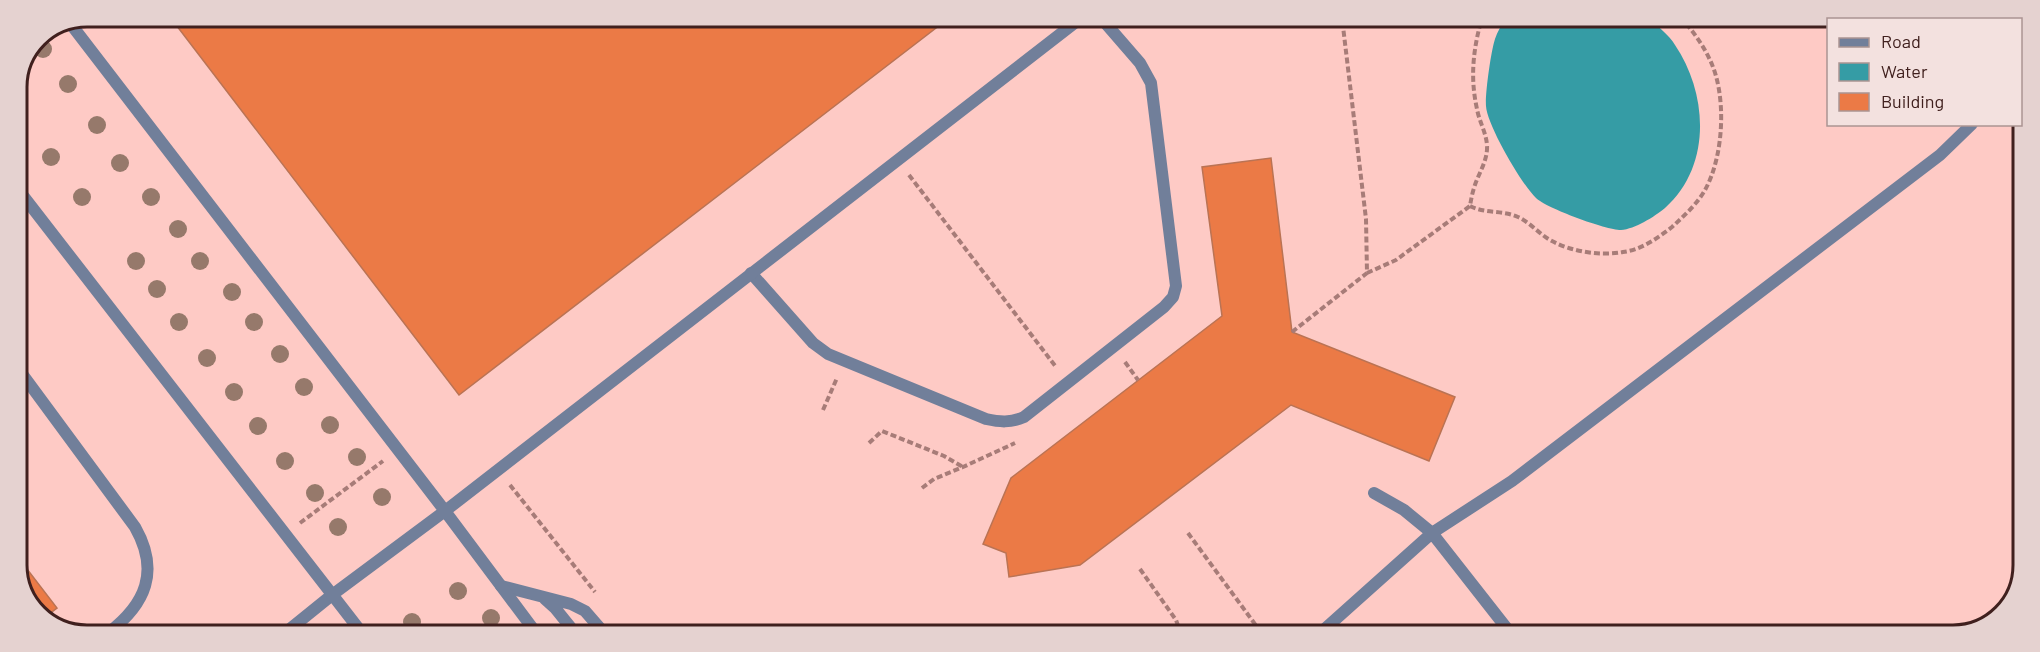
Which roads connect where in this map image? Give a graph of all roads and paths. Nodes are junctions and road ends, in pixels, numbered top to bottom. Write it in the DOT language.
graph roads {
  1 [pos="1069,27"];
  2 [pos="1109,27"];
  3 [pos="1343,27"];
  4 [pos="1480,27"];
  5 [pos="1688,27"];
  6 [pos="74,28"];
  7 [pos="1970,126"];
  8 [pos="897,161"];
  9 [pos="27,202"];
  10 [pos="1470,206"];
  11 [pos="751,273"];
  12 [pos="1367,273"];
  13 [pos="1293,332"];
  14 [pos="839,375"];
  15 [pos="27,381"];
  16 [pos="1067,382"];
  17 [pos="823,410"];
  18 [pos="869,443"];
  19 [pos="398,449"];
  20 [pos="963,467"];
  21 [pos="499,470"];
  22 [pos="1374,493"];
  23 [pos="445,511"];
  24 [pos="1188,532"];
  25 [pos="285,534"];
  26 [pos="1432,534"];
  27 [pos="1140,569"];
  28 [pos="501,586"];
  29 [pos="332,595"];
  30 [pos="538,595"];
  31 [pos="599,597"];
  32 [pos="118,625"];
  33 [pos="295,625"];
  34 [pos="356,625"];
  35 [pos="530,625"];
  36 [pos="569,625"];
  37 [pos="597,625"];
  38 [pos="1178,625"];
  39 [pos="1256,625"];
  40 [pos="1329,625"];
  41 [pos="1504,625"];
  1 -- 8 [label="street"];
  2 -- 16 [label="street"];
  3 -- 12 [label="path"];
  4 -- 10 [label="path"];
  5 -- 10 [label="path"];
  6 -- 19 [label="street"];
  7 -- 26 [label="street"];
  8 -- 11 [label="street"];
  8 -- 16 [label="path"];
  9 -- 25 [label="street"];
  10 -- 12 [label="path"];
  11 -- 16 [label="street"];
  11 -- 21 [label="street"];
  12 -- 13 [label="path"];
  14 -- 17 [label="path"];
  15 -- 32 [label="street"];
  18 -- 20 [label="path"];
  19 -- 23 [label="street"];
  19 -- 25 [label="path"];
  21 -- 23 [label="street"];
  21 -- 31 [label="path"];
  22 -- 26 [label="street"];
  23 -- 28 [label="street"];
  23 -- 29 [label="street"];
  24 -- 39 [label="path"];
  25 -- 29 [label="street"];
  26 -- 40 [label="street"];
  26 -- 41 [label="street"];
  27 -- 38 [label="path"];
  28 -- 30 [label="street"];
  28 -- 35 [label="street"];
  29 -- 33 [label="street"];
  29 -- 34 [label="street"];
  30 -- 36 [label="street"];
  30 -- 37 [label="street"];
}
